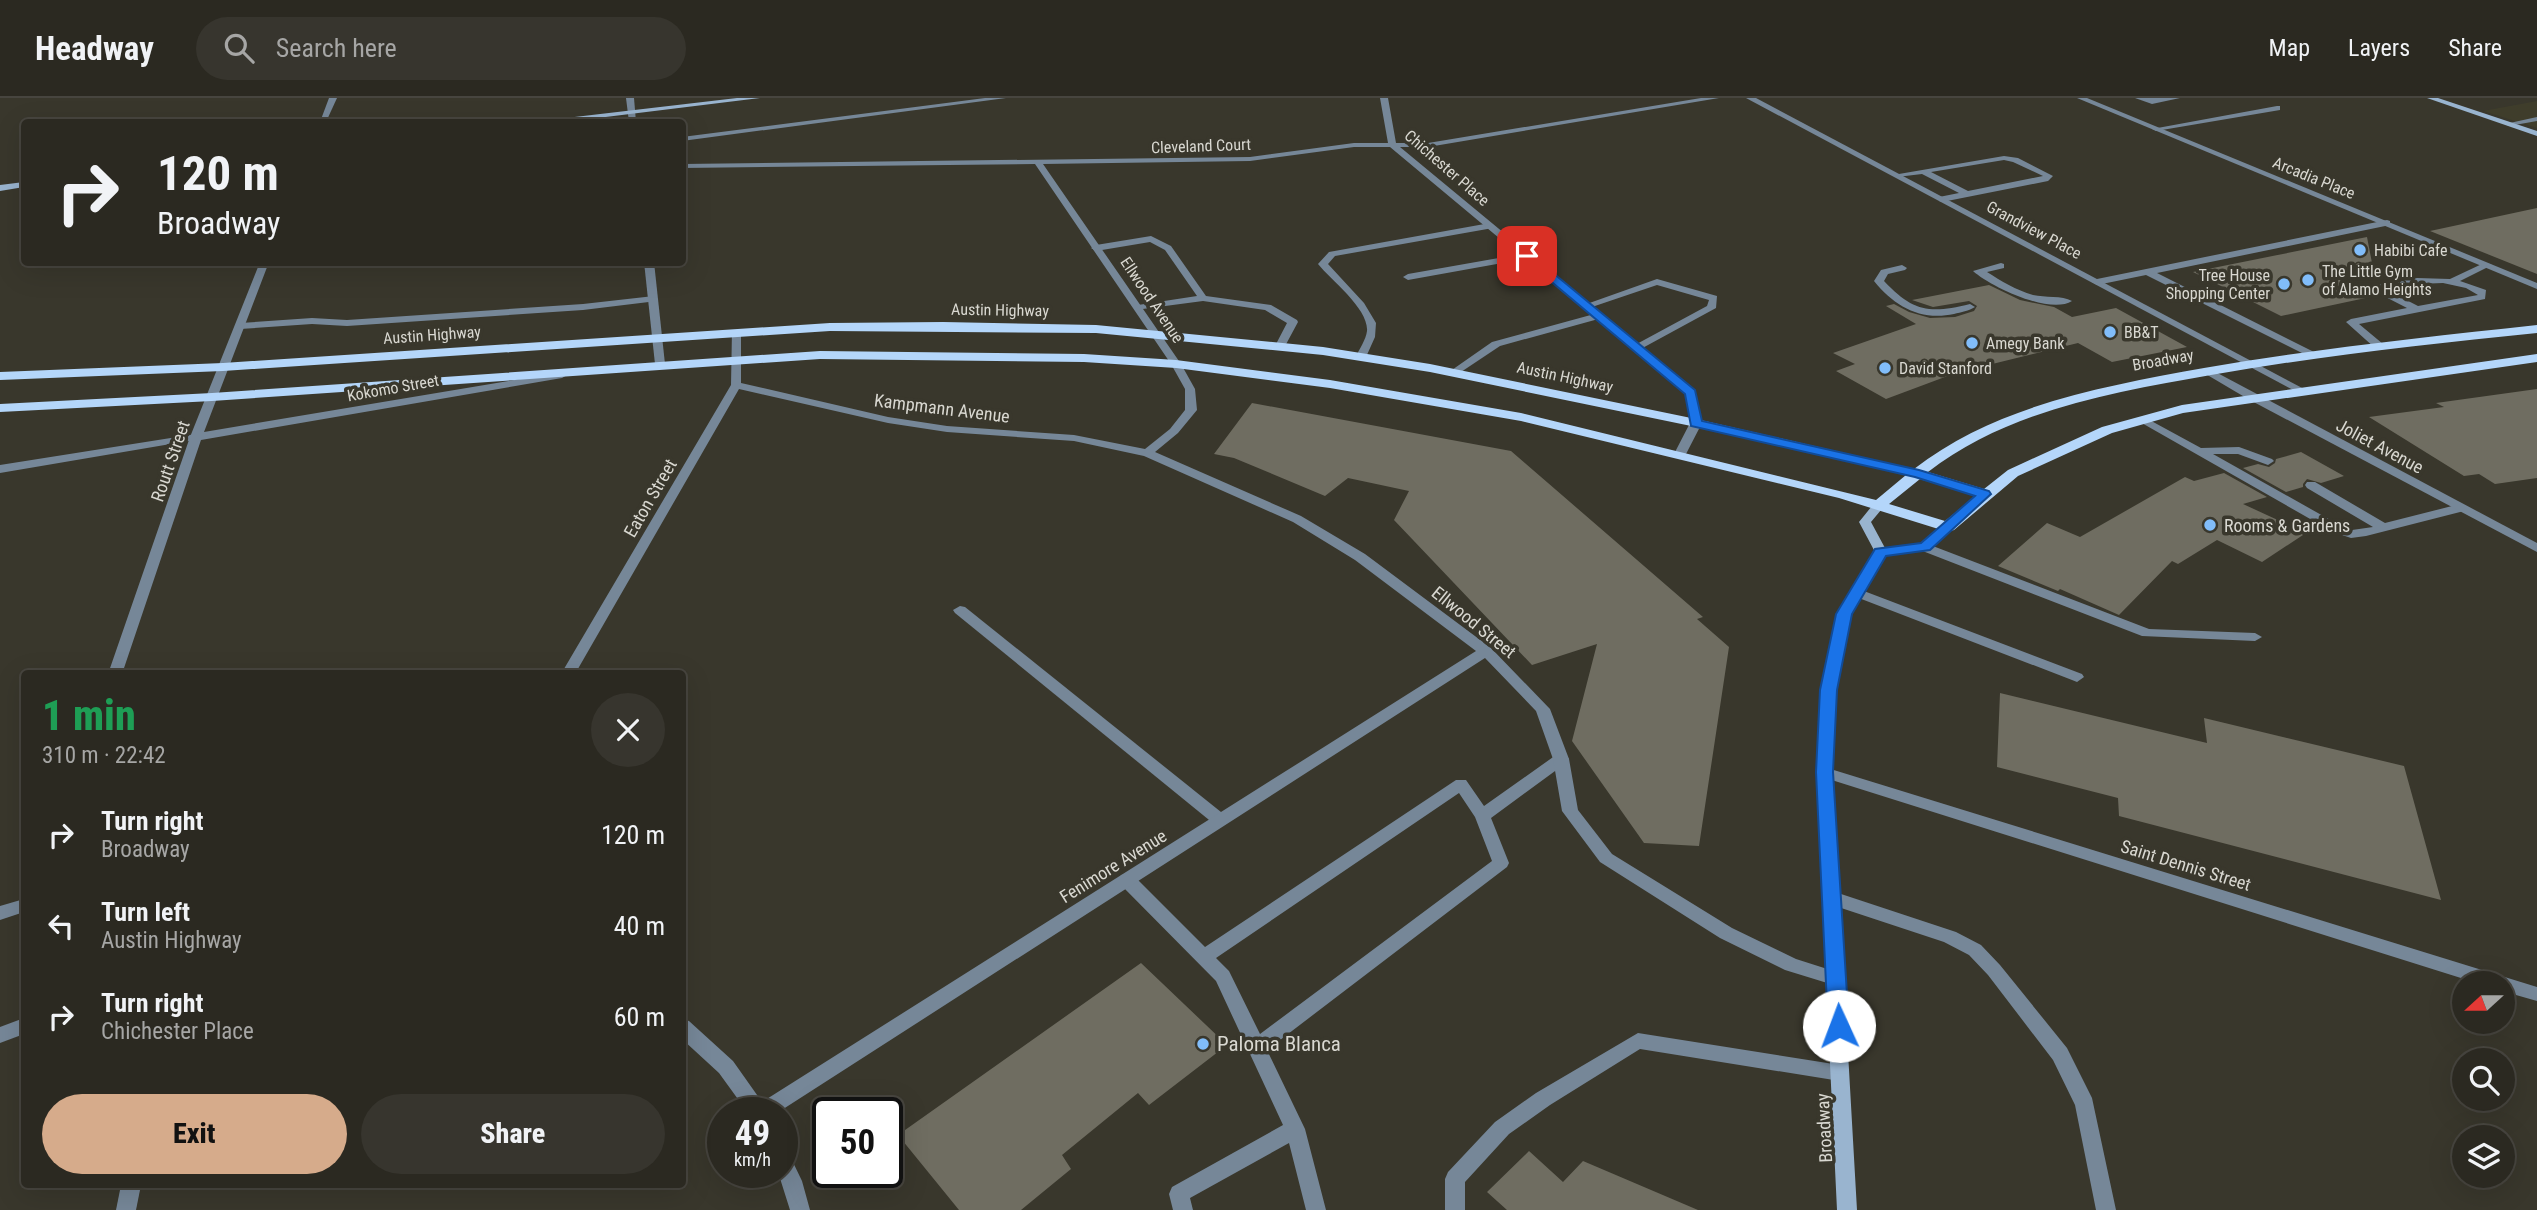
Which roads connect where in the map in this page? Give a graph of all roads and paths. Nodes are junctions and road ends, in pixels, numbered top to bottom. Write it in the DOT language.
graph roads {
  1 [pos="333,98"];
  2 [pos="630,98"];
  3 [pos="756,98"];
  4 [pos="1002,98"];
  5 [pos="1384,98"];
  6 [pos="1716,98"];
  7 [pos="1750,98"];
  8 [pos="2081,98"];
  9 [pos="2138,98"];
  10 [pos="2176,98"];
  11 [pos="2431,98"];
  12 [pos="2277,108"];
  13 [pos="631,113"];
  14 [pos="324,119"];
  15 [pos="576,119"];
  16 [pos="632,119"];
  17 [pos="2537,119"];
  18 [pos="2509,124"];
  19 [pos="2156,129"];
  20 [pos="2537,134"];
  21 [pos="686,138"];
  22 [pos="1392,145"];
  23 [pos="1038,162"];
  24 [pos="686,166"];
  25 [pos="1923,171"];
  26 [pos="1897,175"];
  27 [pos="21,185"];
  28 [pos="0,188"];
  29 [pos="1967,194"];
  30 [pos="1942,199"];
  31 [pos="2387,223"];
  32 [pos="1490,226"];
  33 [pos="1096,247"];
  34 [pos="1527,256"];
  35 [pos="2487,265"];
  36 [pos="263,266"];
  37 [pos="650,266"];
  38 [pos="2001,266"];
  39 [pos="1902,268"];
  40 [pos="2148,272"];
  41 [pos="1408,277"];
  42 [pos="2454,280"];
  43 [pos="2097,282"];
  44 [pos="2537,286"];
  45 [pos="1359,288"];
  46 [pos="1203,298"];
  47 [pos="654,299"];
  48 [pos="2067,301"];
  49 [pos="1357,302"];
  50 [pos="1586,306"];
  51 [pos="1970,307"];
  52 [pos="1138,308"];
  53 [pos="2416,309"];
  54 [pos="1598,316"];
  55 [pos="240,326"];
  56 [pos="2537,329"];
  57 [pos="736,332"];
  58 [pos="1156,334"];
  59 [pos="659,337"];
  60 [pos="1280,346"];
  61 [pos="2379,346"];
  62 [pos="1637,348"];
  63 [pos="2312,355"];
  64 [pos="1361,357"];
  65 [pos="2537,358"];
  66 [pos="737,360"];
  67 [pos="2253,363"];
  68 [pos="660,364"];
  69 [pos="1176,364"];
  70 [pos="223,367"];
  71 [pos="594,369"];
  72 [pos="2208,371"];
  73 [pos="1454,372"];
  74 [pos="0,376"];
  75 [pos="736,385"];
  76 [pos="2301,390"];
  77 [pos="212,397"];
  78 [pos="2252,397"];
  79 [pos="0,408"];
  80 [pos="2144,420"];
  81 [pos="1696,423"];
  82 [pos="196,437"];
  83 [pos="2200,451"];
  84 [pos="1147,453"];
  85 [pos="1680,454"];
  86 [pos="2268,461"];
  87 [pos="0,469"];
  88 [pos="1919,474"];
  89 [pos="2311,485"];
  90 [pos="1984,494"];
  91 [pos="1880,505"];
  92 [pos="2460,508"];
  93 [pos="1948,527"];
  94 [pos="2385,528"];
  95 [pos="1925,547"];
  96 [pos="2537,548"];
  97 [pos="1881,552"];
  98 [pos="1856,592"];
  99 [pos="960,610"];
  100 [pos="2255,637"];
  101 [pos="1486,651"];
  102 [pos="116,670"];
  103 [pos="570,670"];
  104 [pos="2077,677"];
  105 [pos="1561,759"];
  106 [pos="1825,772"];
  107 [pos="1482,816"];
  108 [pos="1220,820"];
  109 [pos="1127,880"];
  110 [pos="1832,898"];
  111 [pos="21,907"];
  112 [pos="0,913"];
  113 [pos="1204,957"];
  114 [pos="1837,979"];
  115 [pos="2537,994"];
  116 [pos="21,1027"];
  117 [pos="686,1031"];
  118 [pos="0,1035"];
  119 [pos="1257,1047"];
  120 [pos="1840,1073"];
  121 [pos="748,1097"];
  122 [pos="785,1097"];
  123 [pos="1295,1129"];
  124 [pos="130,1188"];
  125 [pos="794,1188"];
  126 [pos="125,1210"];
  127 [pos="800,1210"];
  128 [pos="1183,1210"];
  129 [pos="1316,1210"];
  130 [pos="1455,1210"];
  131 [pos="1847,1210"];
  132 [pos="2106,1210"];
  1 -- 14 [label="street"];
  2 -- 13 [label="street"];
  3 -- 13 [label="main road"];
  4 -- 21 [label="street"];
  5 -- 22 [label="street, Chichester Place"];
  6 -- 22 [label="street, Cleveland Court"];
  7 -- 26 [label="street, Grandview Place"];
  8 -- 19 [label="street, Arcadia Place"];
  9 -- 10 [label="street"];
  11 -- 18 [label="main road"];
  12 -- 19 [label="street"];
  13 -- 15 [label="main road"];
  13 -- 16 [label="street"];
  17 -- 18 [label="street"];
  18 -- 20 [label="main road"];
  19 -- 31 [label="street, Arcadia Place"];
  22 -- 23 [label="street, Cleveland Court"];
  22 -- 32 [label="street, Chichester Place"];
  23 -- 24 [label="street, Cleveland Court"];
  23 -- 33 [label="street, Ellwood Avenue"];
  25 -- 26 [label="street"];
  25 -- 29 [label="street"];
  25 -- 29 [label="street"];
  26 -- 30 [label="street, Grandview Place"];
  27 -- 28 [label="main road"];
  29 -- 30 [label="street"];
  30 -- 43 [label="street, Grandview Place"];
  31 -- 35 [label="street, Arcadia Place"];
  31 -- 40 [label="street"];
  32 -- 34 [label="street, Chichester Place"];
  32 -- 49 [label="street"];
  33 -- 46 [label="street"];
  33 -- 52 [label="street, Ellwood Avenue"];
  34 -- 41 [label="street"];
  34 -- 50 [label="street, Chichester Place"];
  35 -- 42 [label="street"];
  35 -- 44 [label="street, Arcadia Place"];
  36 -- 55 [label="street, Routt Street"];
  37 -- 47 [label="street"];
  38 -- 48 [label="street"];
  39 -- 51 [label="street"];
  40 -- 43 [label="street"];
  40 -- 63 [label="street"];
  42 -- 53 [label="street"];
  42 -- 53 [label="street"];
  43 -- 67 [label="street, Grandview Place"];
  45 -- 49 [label="street"];
  46 -- 52 [label="street"];
  46 -- 60 [label="street"];
  47 -- 55 [label="street"];
  47 -- 59 [label="street"];
  49 -- 64 [label="street"];
  50 -- 54 [label="street, Chichester Place"];
  50 -- 62 [label="street"];
  52 -- 58 [label="street, Ellwood Avenue"];
  53 -- 61 [label="street"];
  54 -- 62 [label="street, Chichester Place"];
  54 -- 73 [label="street"];
  55 -- 70 [label="street, Routt Street"];
  56 -- 61 [label="main road, Broadway"];
  57 -- 58 [label="main road, Austin Highway"];
  57 -- 59 [label="main road, Austin Highway"];
  57 -- 66 [label="street, Eaton Street"];
  58 -- 60 [label="main road, Austin Highway"];
  58 -- 69 [label="street, Ellwood Avenue"];
  59 -- 68 [label="street"];
  59 -- 70 [label="main road, Austin Highway"];
  60 -- 64 [label="main road, Austin Highway"];
  61 -- 63 [label="main road, Broadway"];
  62 -- 81 [label="street, Chichester Place"];
  63 -- 67 [label="main road, Broadway"];
  64 -- 73 [label="main road, Austin Highway"];
  65 -- 76 [label="main road"];
  66 -- 68 [label="main road"];
  66 -- 69 [label="main road"];
  66 -- 75 [label="street, Eaton Street"];
  67 -- 72 [label="main road, Broadway"];
  67 -- 76 [label="street, Grandview Place"];
  68 -- 71 [label="main road"];
  69 -- 84 [label="street, Ellwood Avenue"];
  69 -- 85 [label="main road"];
  70 -- 74 [label="main road, Austin Highway"];
  70 -- 77 [label="street, Routt Street"];
  71 -- 77 [label="main road"];
  71 -- 82 [label="street, Kokomo Street"];
  72 -- 78 [label="street, Joliet Avenue"];
  72 -- 88 [label="main road, Broadway"];
  73 -- 81 [label="main road, Austin Highway"];
  75 -- 84 [label="street, Kampmann Avenue"];
  75 -- 103 [label="street, Eaton Street"];
  76 -- 78 [label="main road"];
  77 -- 79 [label="main road"];
  77 -- 82 [label="street, Routt Street"];
  78 -- 80 [label="main road"];
  78 -- 92 [label="street, Joliet Avenue"];
  80 -- 83 [label="street"];
  80 -- 90 [label="main road"];
  81 -- 85 [label="street"];
  81 -- 88 [label="main road, Austin Highway"];
  82 -- 87 [label="street, Kokomo Street"];
  82 -- 102 [label="street, Routt Street"];
  83 -- 86 [label="street"];
  83 -- 94 [label="street"];
  84 -- 101 [label="street, Ellwood Street"];
  85 -- 91 [label="main road"];
  88 -- 90 [label="main road, Austin Highway"];
  88 -- 91 [label="main road, Broadway"];
  89 -- 94 [label="street"];
  90 -- 93 [label="main road"];
  91 -- 93 [label="main road"];
  91 -- 97 [label="main road"];
  92 -- 94 [label="street"];
  92 -- 96 [label="street, Joliet Avenue"];
  93 -- 95 [label="main road"];
  95 -- 97 [label="main road"];
  95 -- 100 [label="street"];
  97 -- 98 [label="main road, Broadway"];
  98 -- 104 [label="street"];
  98 -- 106 [label="main road, Broadway"];
  99 -- 108 [label="street"];
  101 -- 105 [label="street, Ellwood Street"];
  101 -- 108 [label="street, Fenimore Avenue"];
  105 -- 107 [label="street"];
  105 -- 114 [label="street, Ellwood Street"];
  106 -- 110 [label="main road, Broadway"];
  106 -- 115 [label="street, Saint Dennis Street"];
  107 -- 113 [label="street"];
  107 -- 119 [label="street"];
  108 -- 109 [label="street, Fenimore Avenue"];
  109 -- 113 [label="street"];
  109 -- 122 [label="street, Fenimore Avenue"];
  110 -- 114 [label="main road, Broadway"];
  110 -- 132 [label="street"];
  111 -- 112 [label="street"];
  113 -- 119 [label="street"];
  114 -- 120 [label="main road, Broadway"];
  116 -- 118 [label="street"];
  117 -- 121 [label="street"];
  119 -- 123 [label="street"];
  120 -- 130 [label="street"];
  120 -- 131 [label="main road, Broadway"];
  123 -- 128 [label="street"];
  123 -- 129 [label="street"];
  124 -- 126 [label="street"];
  125 -- 127 [label="street"];
}
